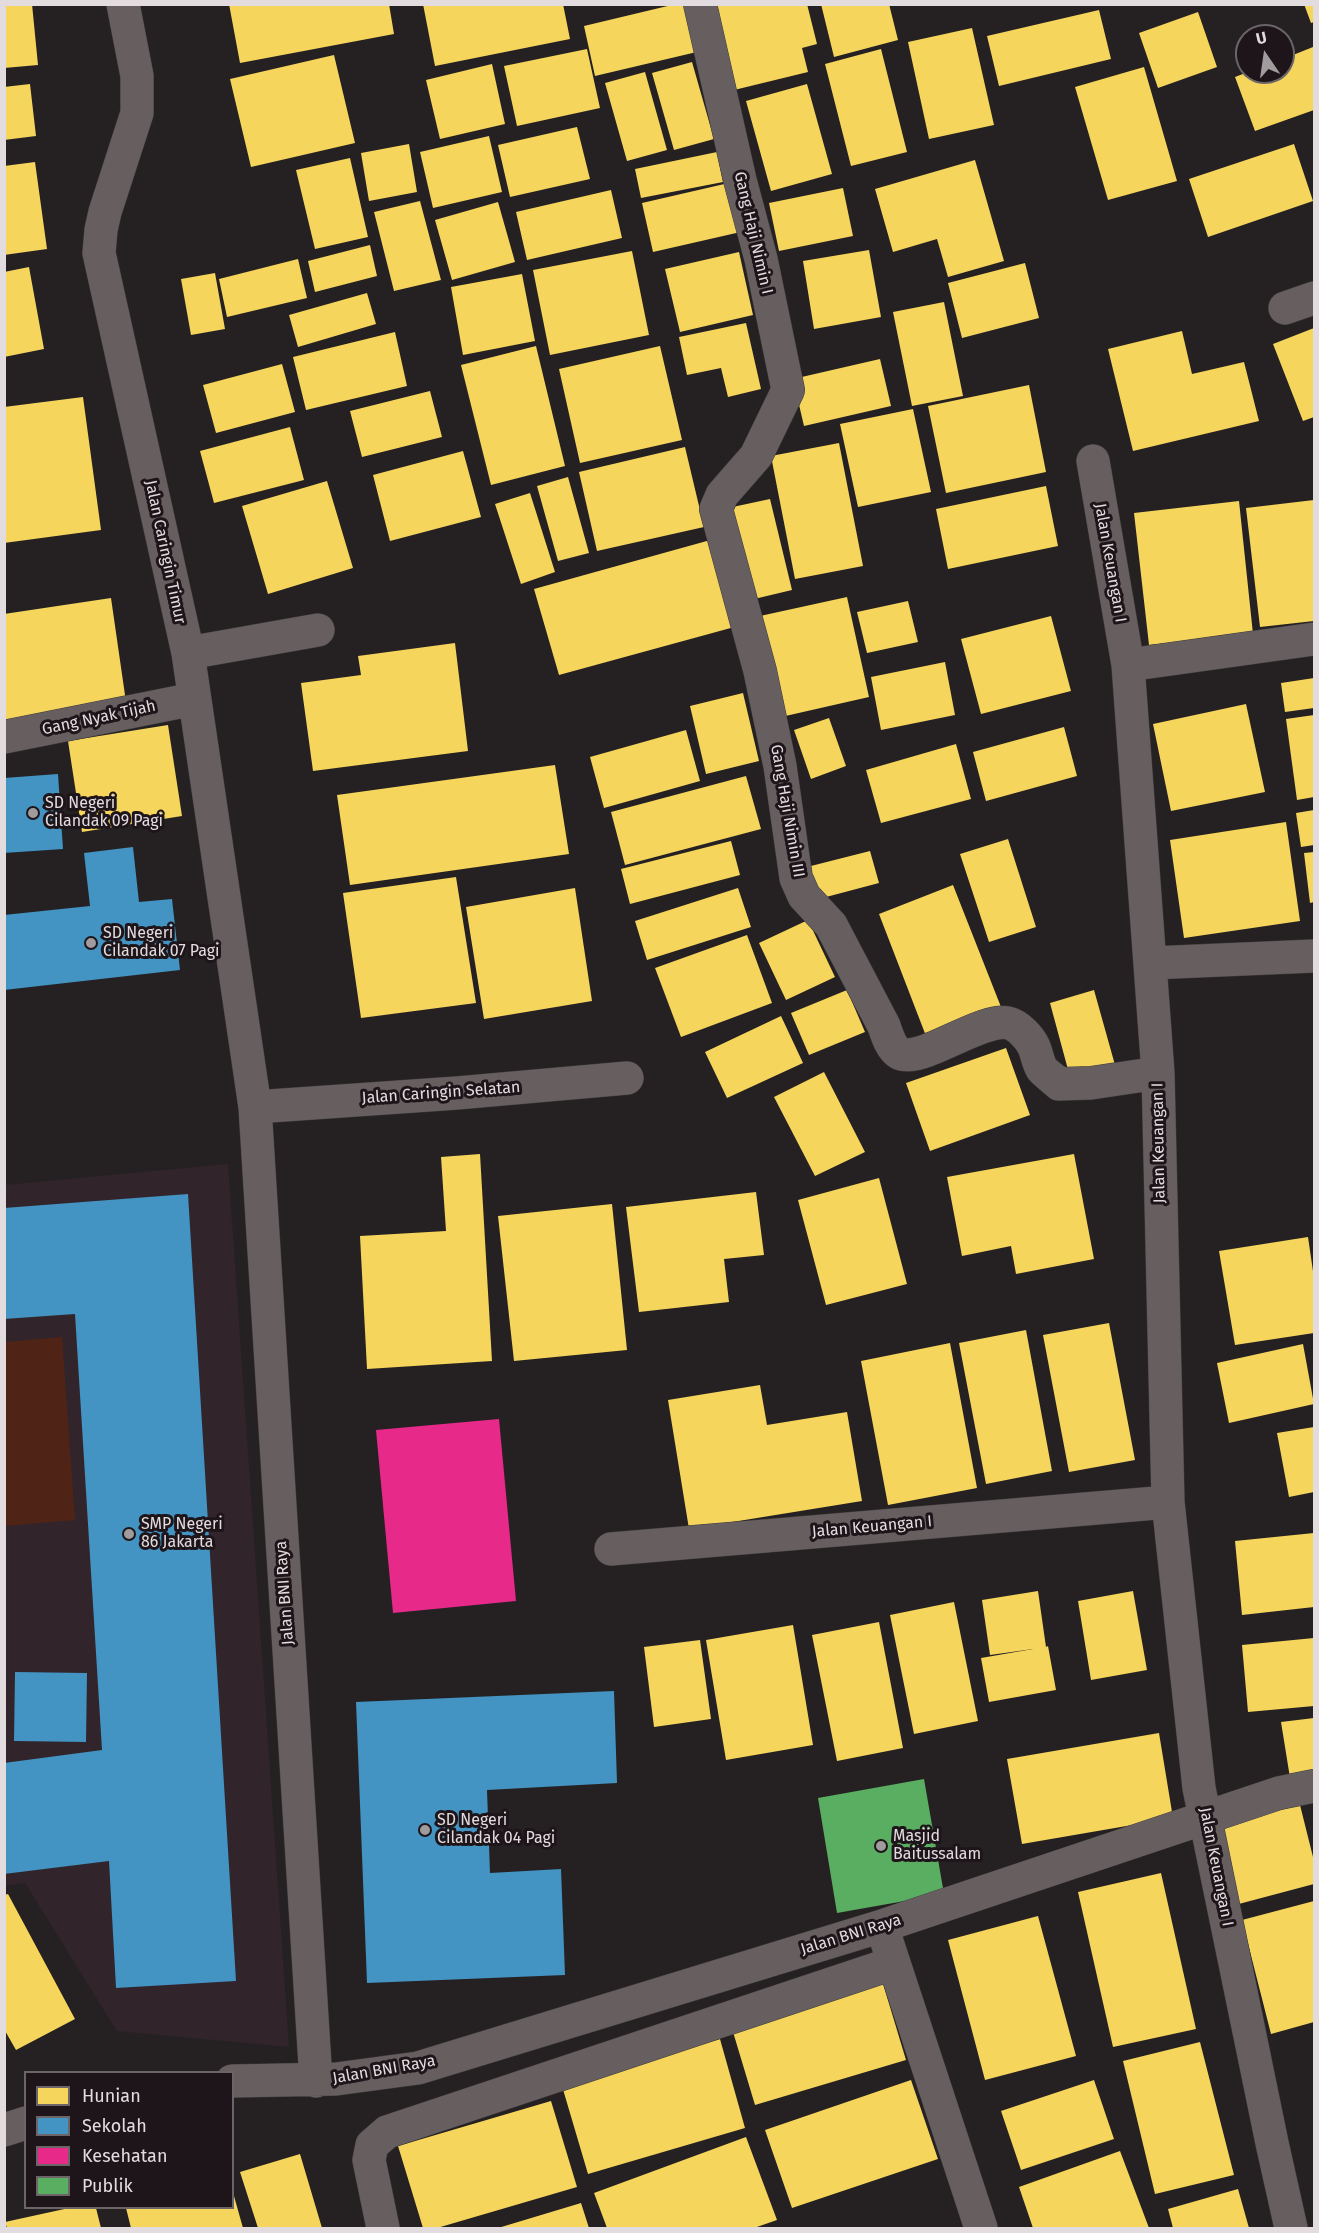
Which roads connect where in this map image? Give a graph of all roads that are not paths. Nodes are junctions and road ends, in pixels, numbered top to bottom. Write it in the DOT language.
graph roads {
  1 [pos="123,4"];
  2 [pos="700,4"];
  3 [pos="756,456"];
  4 [pos="1093,461"];
  5 [pos="318,630"];
  6 [pos="1314,639"];
  7 [pos="188,653"];
  8 [pos="1128,665"];
  9 [pos="194,699"];
  10 [pos="4,737"];
  11 [pos="1314,956"];
  12 [pos="1150,963"];
  13 [pos="1158,1073"];
  14 [pos="627,1078"];
  15 [pos="255,1107"];
  16 [pos="1168,1502"];
  17 [pos="611,1549"];
  18 [pos="1314,1786"];
  19 [pos="1205,1816"];
  20 [pos="882,1926"];
  21 [pos="894,1963"];
  22 [pos="234,2081"];
  23 [pos="316,2081"];
  24 [pos="24,2123"];
  25 [pos="4,2130"];
  26 [pos="383,2229"];
  27 [pos="981,2229"];
  28 [pos="1291,2229"];
  1 -- 7 [label="street, Jalan Caringin Timur"];
  2 -- 3 [label="street, Gang Haji Nimin I"];
  3 -- 13 [label="street, Gang Haji Nimin III"];
  4 -- 8 [label="street, Jalan Keuangan I"];
  5 -- 7 [label="street"];
  6 -- 8 [label="street"];
  7 -- 9 [label="street, Jalan Caringin Timur"];
  8 -- 12 [label="street, Jalan Keuangan I"];
  9 -- 10 [label="street, Gang Nyak Tijah"];
  9 -- 15 [label="street, Jalan Caringin Timur"];
  11 -- 12 [label="street"];
  12 -- 13 [label="street, Jalan Keuangan I"];
  13 -- 16 [label="street, Jalan Keuangan I"];
  14 -- 15 [label="street, Jalan Caringin Selatan"];
  15 -- 23 [label="street, Jalan BNI Raya"];
  16 -- 17 [label="street, Jalan Keuangan I"];
  16 -- 19 [label="street, Jalan Keuangan I"];
  18 -- 19 [label="street, Jalan BNI Raya"];
  19 -- 20 [label="street, Jalan BNI Raya"];
  19 -- 28 [label="street, Jalan Keuangan I"];
  20 -- 21 [label="street"];
  20 -- 23 [label="street, Jalan BNI Raya"];
  21 -- 26 [label="street"];
  21 -- 27 [label="street"];
  22 -- 23 [label="street"];
  24 -- 25 [label="street"];
}
